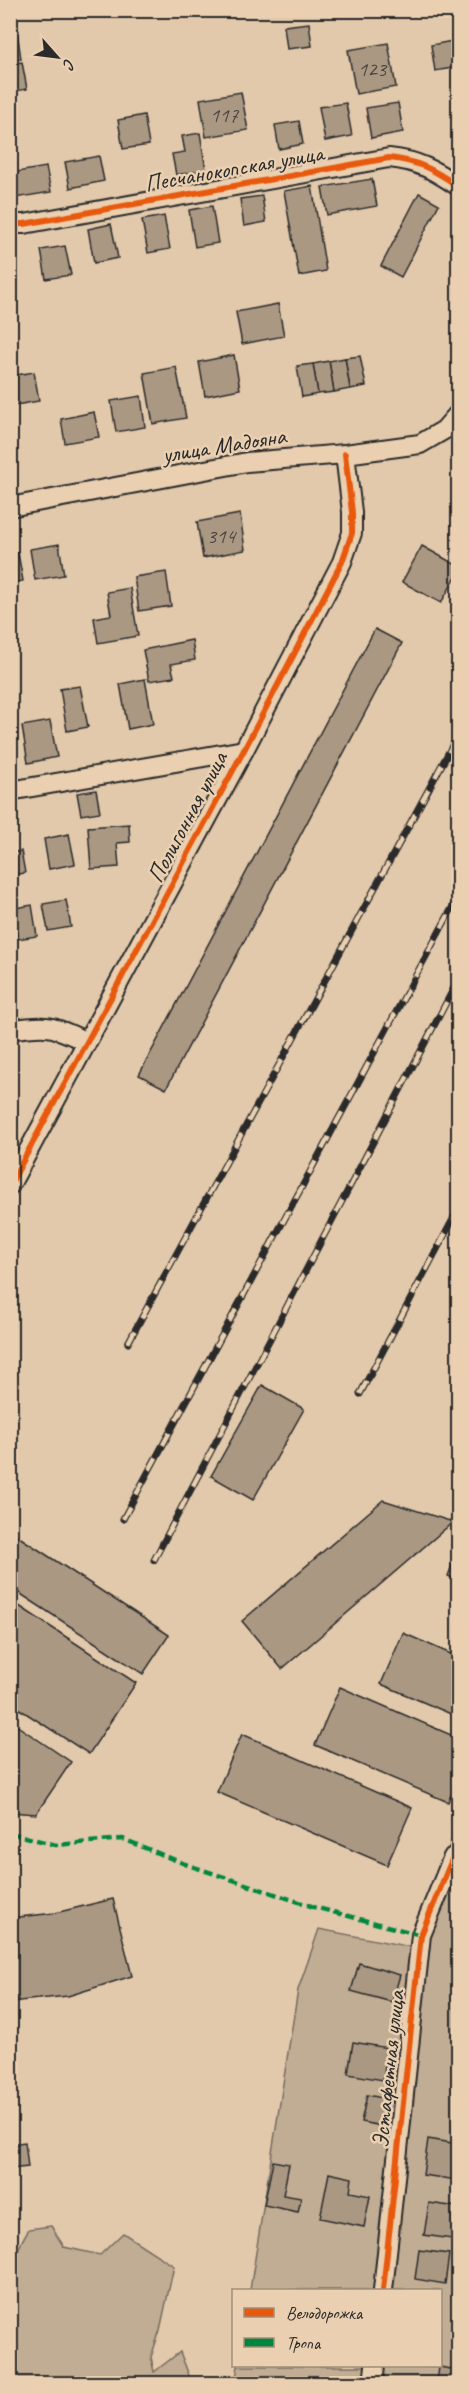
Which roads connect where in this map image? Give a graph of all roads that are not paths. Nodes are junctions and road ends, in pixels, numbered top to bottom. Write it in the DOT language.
graph roads {
  1 [pos="459,186"];
  2 [pos="10,224"];
  3 [pos="459,414"];
  4 [pos="345,454"];
  5 [pos="10,507"];
  6 [pos="244,750"];
  7 [pos="10,791"];
  8 [pos="10,1030"];
  9 [pos="86,1042"];
  10 [pos="10,1185"];
  11 [pos="453,1857"];
  12 [pos="383,2289"];
  13 [pos="375,2367"];
  14 [pos="373,2384"];
  1 -- 2 [label="street, Песчанокопская улица"];
  3 -- 4 [label="street, улица Мадояна"];
  4 -- 5 [label="street, улица Мадояна"];
  4 -- 6 [label="street, Полигонная улица"];
  6 -- 7 [label="street"];
  6 -- 9 [label="street, Полигонная улица"];
  8 -- 9 [label="street"];
  9 -- 10 [label="street, Полигонная улица"];
  11 -- 12 [label="street, Эстафетная улица"];
  13 -- 14 [label="street"];
}
